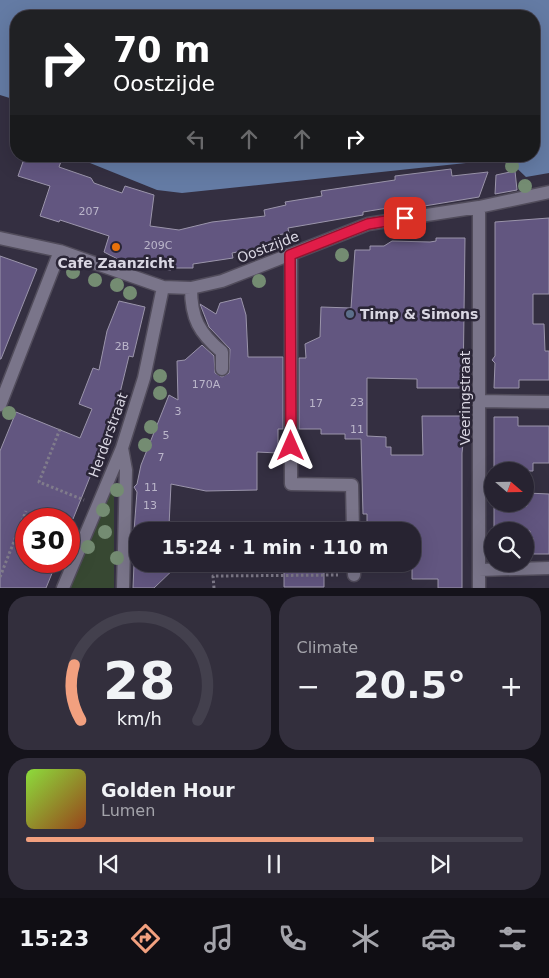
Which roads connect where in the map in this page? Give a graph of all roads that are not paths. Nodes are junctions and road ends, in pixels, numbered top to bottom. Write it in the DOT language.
graph roads {
  1 [pos="549,192"];
  2 [pos="479,208"];
  3 [pos="0,238"];
  4 [pos="60,251"];
  5 [pos="290,255"];
  6 [pos="163,287"];
  7 [pos="191,288"];
  8 [pos="222,369"];
  9 [pos="480,402"];
  10 [pos="549,402"];
  11 [pos="0,405"];
  12 [pos="122,448"];
  13 [pos="353,522"];
  14 [pos="549,568"];
  15 [pos="479,570"];
  16 [pos="64,588"];
  17 [pos="123,588"];
  18 [pos="478,588"];
  1 -- 2 [label="street, Oostzijde"];
  2 -- 5 [label="street, Oostzijde"];
  2 -- 9 [label="street, Veeringstraat"];
  3 -- 4 [label="street, Oostzijde"];
  4 -- 6 [label="street, Oostzijde"];
  4 -- 11 [label="street"];
  5 -- 7 [label="street, Oostzijde"];
  5 -- 13 [label="street"];
  6 -- 7 [label="street, Oostzijde"];
  6 -- 12 [label="street, Herderstraat"];
  7 -- 8 [label="street"];
  9 -- 10 [label="street"];
  9 -- 15 [label="street, Veeringstraat"];
  12 -- 16 [label="street, Herderstraat"];
  12 -- 17 [label="street"];
  14 -- 15 [label="street"];
  15 -- 18 [label="street, Veeringstraat"];
}
